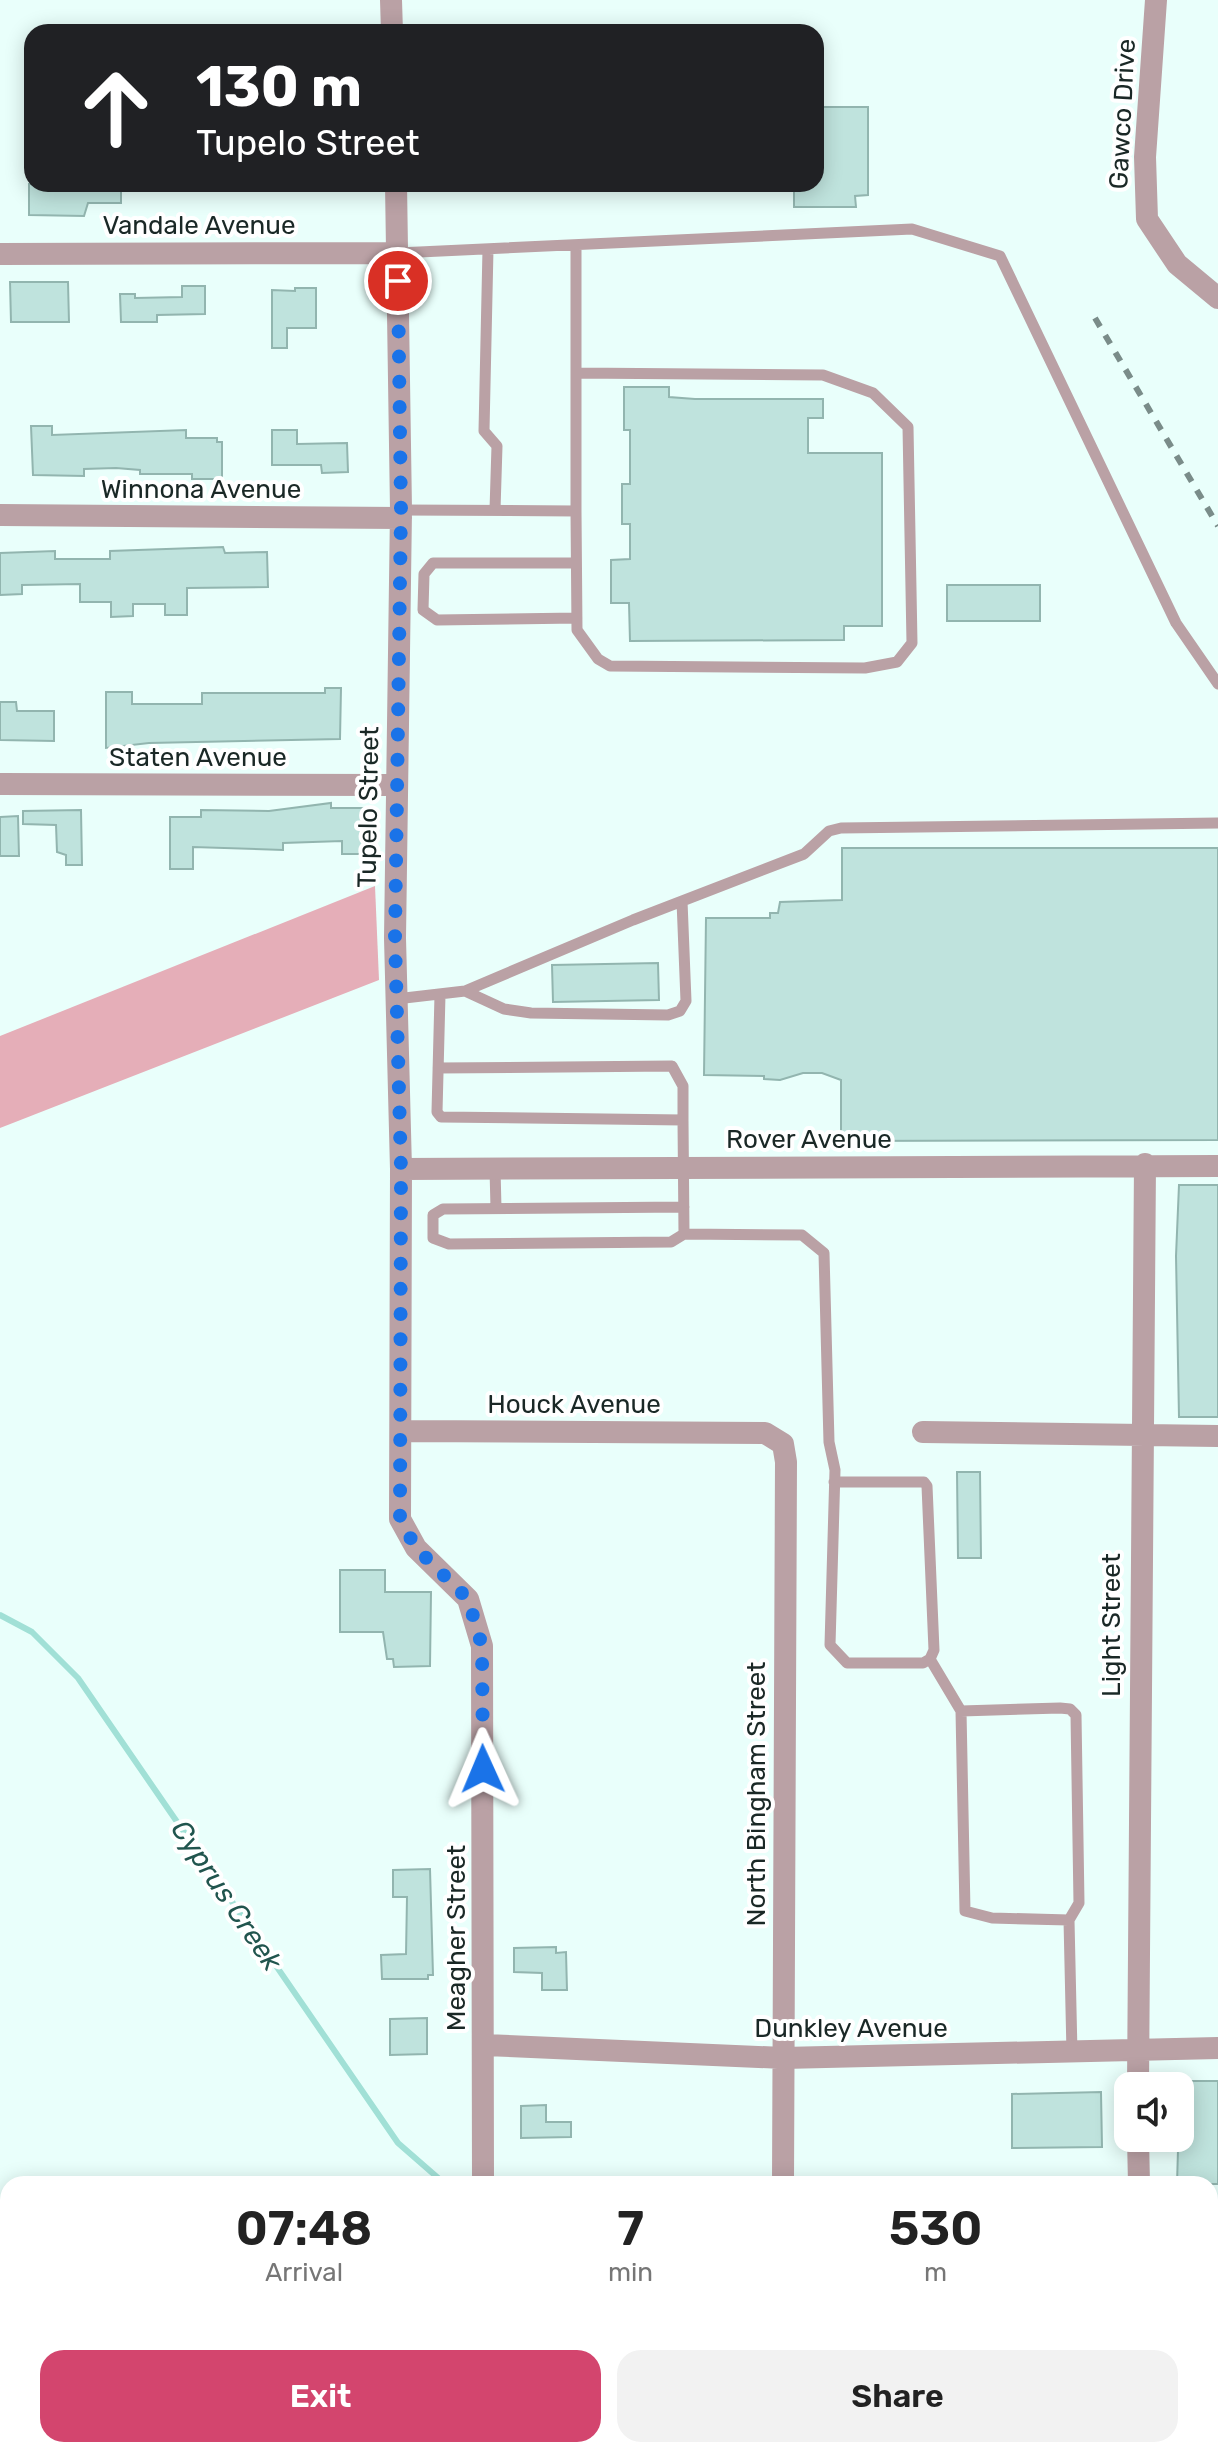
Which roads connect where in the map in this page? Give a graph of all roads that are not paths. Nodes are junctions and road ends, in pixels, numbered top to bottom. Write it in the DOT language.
graph roads {
  1 [pos="391,0"];
  2 [pos="1156,0"];
  3 [pos="392,24"];
  4 [pos="396,192"];
  5 [pos="576,245"];
  6 [pos="488,249"];
  7 [pos="398,253"];
  8 [pos="0,254"];
  9 [pos="1218,298"];
  10 [pos="576,373"];
  11 [pos="495,510"];
  12 [pos="576,511"];
  13 [pos="401,514"];
  14 [pos="0,515"];
  15 [pos="576,563"];
  16 [pos="577,618"];
  17 [pos="1218,684"];
  18 [pos="0,784"];
  19 [pos="396,785"];
  20 [pos="1218,823"];
  21 [pos="682,901"];
  22 [pos="465,991"];
  23 [pos="440,995"];
  24 [pos="396,999"];
  25 [pos="438,1068"];
  26 [pos="683,1120"];
  27 [pos="1145,1164"];
  28 [pos="1218,1166"];
  29 [pos="684,1167"];
  30 [pos="401,1169"];
  31 [pos="495,1169"];
  32 [pos="684,1207"];
  33 [pos="496,1208"];
  34 [pos="684,1234"];
  35 [pos="401,1431"];
  36 [pos="923,1432"];
  37 [pos="747,1433"];
  38 [pos="1140,1433"];
  39 [pos="1218,1436"];
  40 [pos="834,1482"];
  41 [pos="930,1659"];
  42 [pos="961,1711"];
  43 [pos="1069,1920"];
  44 [pos="485,2045"];
  45 [pos="1218,2048"];
  46 [pos="1137,2052"];
  47 [pos="1072,2053"];
  48 [pos="783,2058"];
  49 [pos="1138,2072"];
  50 [pos="1138,2152"];
  51 [pos="483,2176"];
  52 [pos="783,2176"];
  53 [pos="1139,2176"];
  1 -- 3 [label="street"];
  2 -- 9 [label="street, Gawco Drive"];
  4 -- 7 [label="street, Tupelo Street"];
  5 -- 6 [label="lane"];
  5 -- 10 [label="lane"];
  5 -- 17 [label="lane"];
  6 -- 7 [label="lane"];
  6 -- 11 [label="lane"];
  7 -- 8 [label="street, Vandale Avenue"];
  7 -- 13 [label="street, Tupelo Street"];
  10 -- 12 [label="lane"];
  10 -- 16 [label="lane"];
  11 -- 12 [label="lane"];
  11 -- 13 [label="lane"];
  12 -- 15 [label="lane"];
  13 -- 14 [label="street, Winnona Avenue"];
  13 -- 19 [label="street, Tupelo Street"];
  15 -- 16 [label="lane"];
  15 -- 16 [label="lane"];
  18 -- 19 [label="street, Staten Avenue"];
  19 -- 24 [label="street, Tupelo Street"];
  20 -- 21 [label="lane"];
  21 -- 22 [label="lane"];
  21 -- 22 [label="lane"];
  22 -- 23 [label="lane"];
  23 -- 24 [label="lane"];
  23 -- 25 [label="lane"];
  24 -- 30 [label="street, Tupelo Street"];
  25 -- 26 [label="lane"];
  25 -- 26 [label="lane"];
  26 -- 29 [label="lane"];
  27 -- 28 [label="street, Rover Avenue"];
  27 -- 29 [label="street, Rover Avenue"];
  27 -- 38 [label="street, Light Street"];
  29 -- 31 [label="street, Rover Avenue"];
  29 -- 32 [label="lane"];
  30 -- 31 [label="street, Rover Avenue"];
  30 -- 35 [label="street, Tupelo Street"];
  31 -- 33 [label="lane"];
  32 -- 33 [label="lane"];
  32 -- 34 [label="lane"];
  33 -- 34 [label="lane"];
  34 -- 40 [label="lane"];
  35 -- 37 [label="street, Houck Avenue"];
  35 -- 44 [label="street, Meagher Street"];
  36 -- 38 [label="street"];
  37 -- 48 [label="street, North Bingham Street"];
  38 -- 39 [label="street"];
  38 -- 46 [label="street, Light Street"];
  40 -- 41 [label="lane"];
  40 -- 41 [label="lane"];
  41 -- 42 [label="lane"];
  42 -- 43 [label="lane"];
  42 -- 43 [label="lane"];
  43 -- 47 [label="lane"];
  44 -- 48 [label="street, Dunkley Avenue"];
  44 -- 51 [label="street, Meagher Street"];
  45 -- 46 [label="street, Dunkley Avenue"];
  46 -- 47 [label="street, Dunkley Avenue"];
  46 -- 49 [label="street, Light Street"];
  47 -- 48 [label="street, Dunkley Avenue"];
  48 -- 52 [label="street, North Bingham Street"];
  50 -- 53 [label="street"];
}
